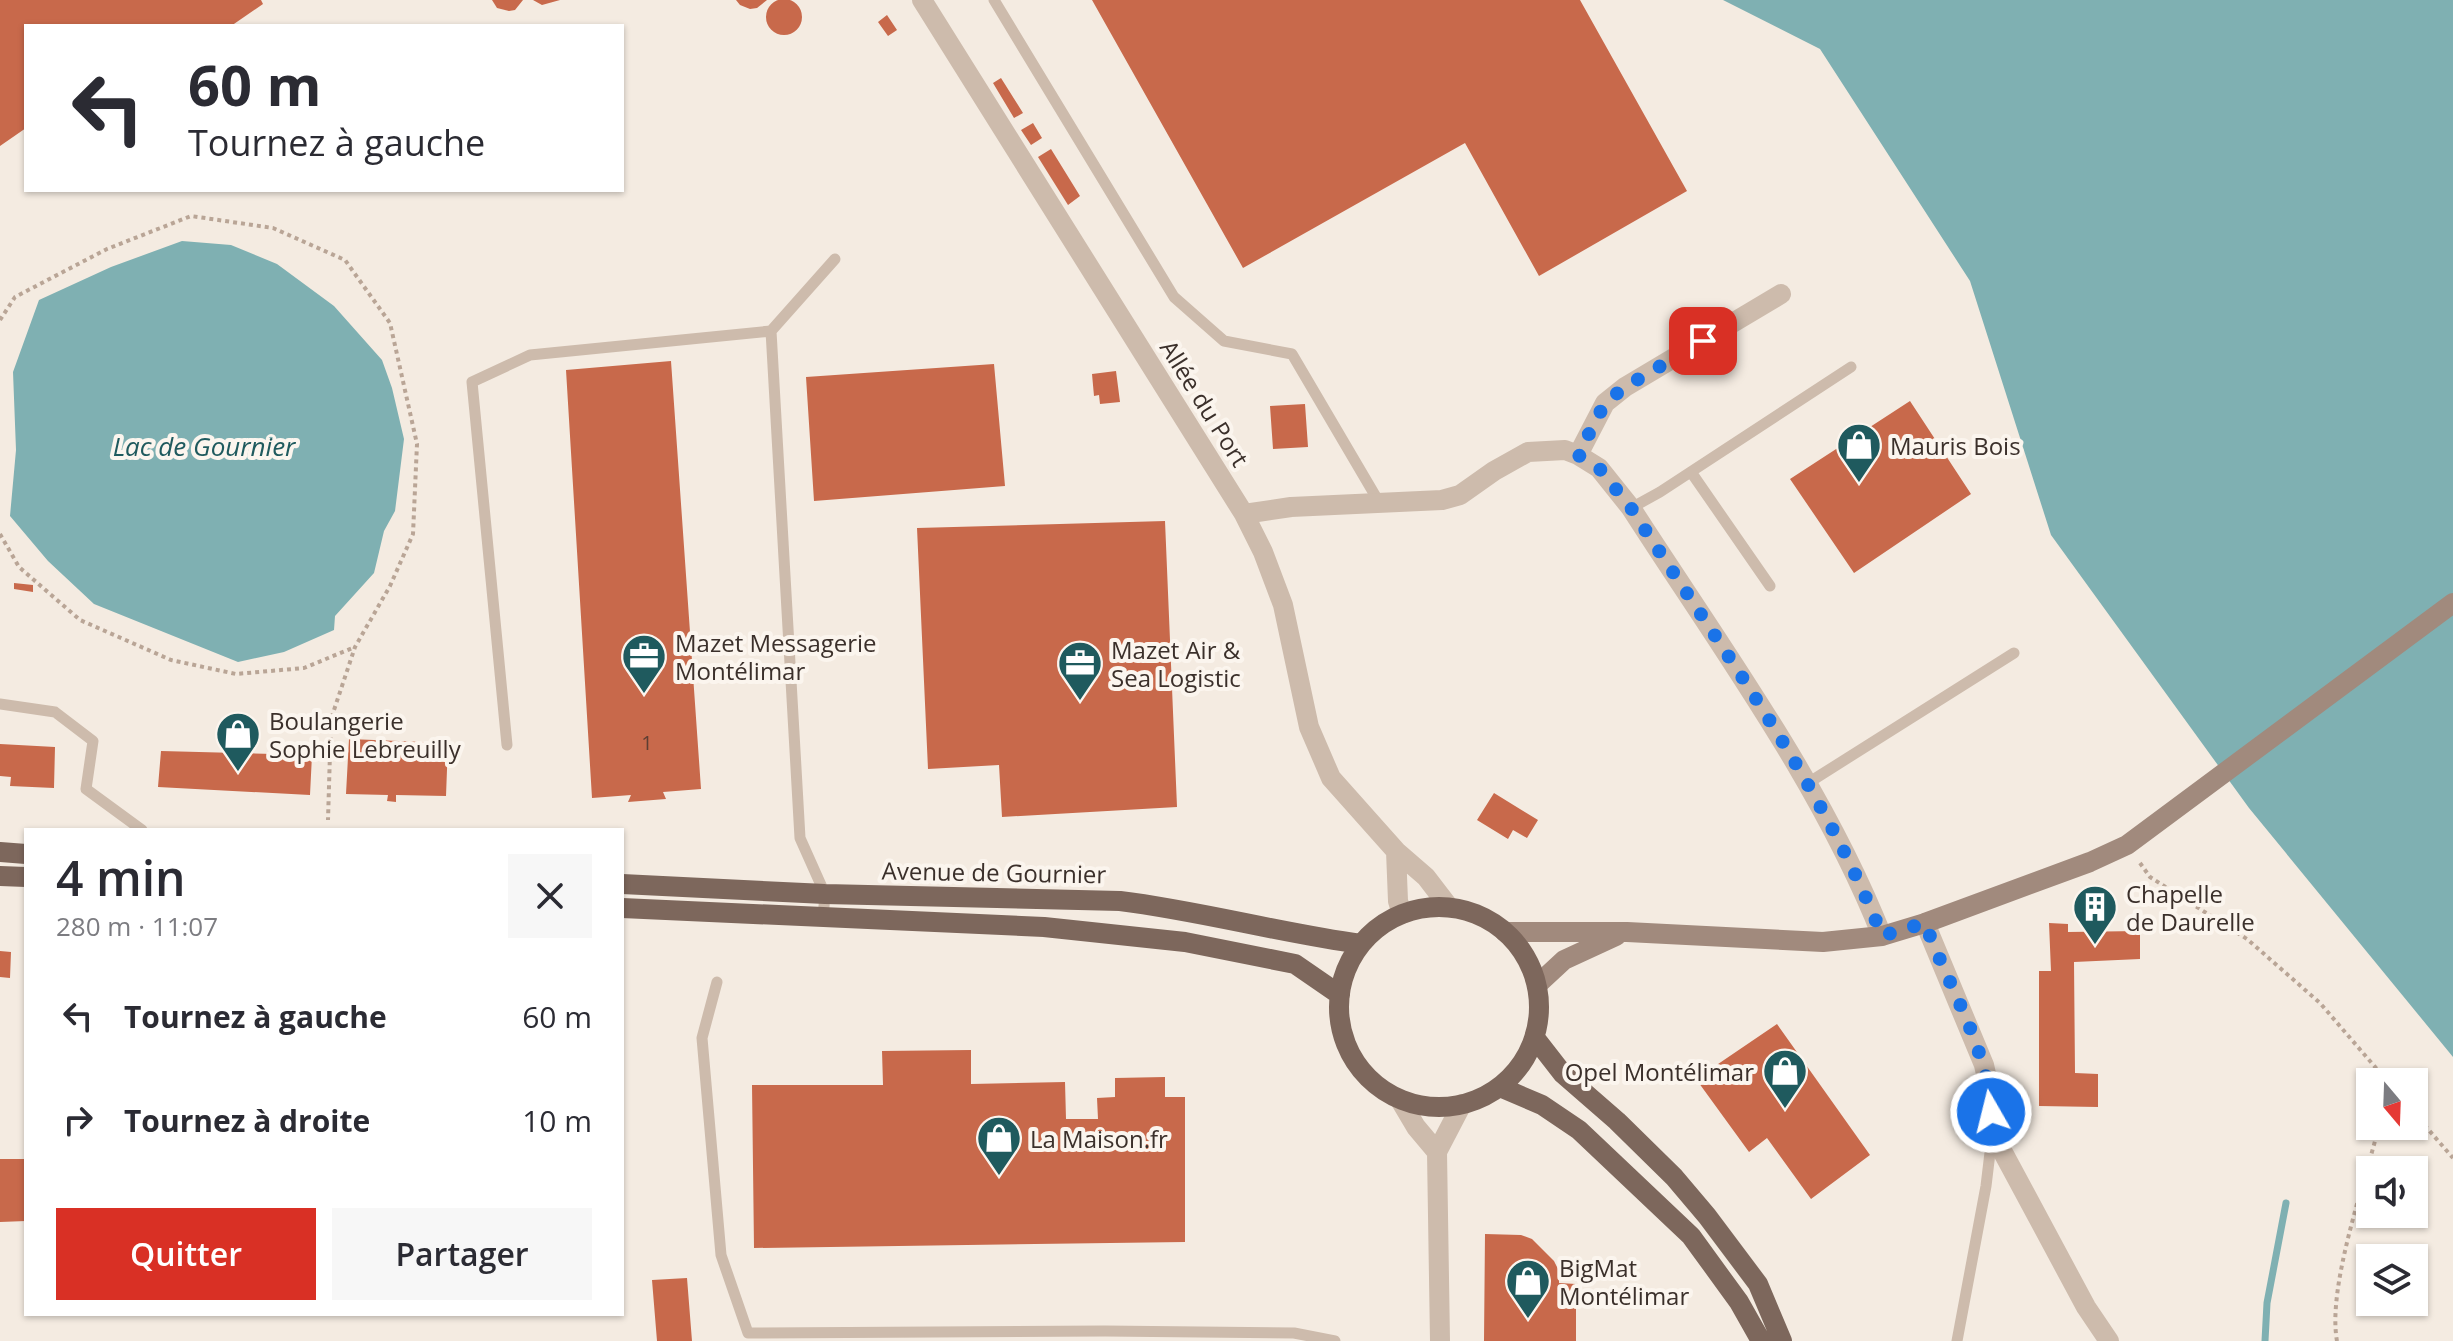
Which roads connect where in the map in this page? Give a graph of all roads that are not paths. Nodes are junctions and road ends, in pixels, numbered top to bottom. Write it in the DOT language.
graph roads {
  1 [pos="922,0"];
  2 [pos="994,0"];
  3 [pos="835,259"];
  4 [pos="1781,294"];
  5 [pos="771,331"];
  6 [pos="1851,367"];
  7 [pos="1578,455"];
  8 [pos="1691,472"];
  9 [pos="1379,502"];
  10 [pos="1631,508"];
  11 [pos="1244,514"];
  12 [pos="1770,586"];
  13 [pos="2453,603"];
  14 [pos="2014,653"];
  15 [pos="0,704"];
  16 [pos="507,745"];
  17 [pos="1808,783"];
  18 [pos="139,828"];
  19 [pos="1396,851"];
  20 [pos="0,852"];
  21 [pos="24,854"];
  22 [pos="0,876"];
  23 [pos="24,877"];
  24 [pos="624,884"];
  25 [pos="825,894"];
  26 [pos="1449,907"];
  27 [pos="624,908"];
  28 [pos="1402,914"];
  29 [pos="823,918"];
  30 [pos="1925,923"];
  31 [pos="1505,932"];
  32 [pos="1627,932"];
  33 [pos="1882,936"];
  34 [pos="1361,944"];
  35 [pos="717,982"];
  36 [pos="1537,985"];
  37 [pos="1340,995"];
  38 [pos="1535,1038"];
  39 [pos="1500,1087"];
  40 [pos="1400,1100"];
  41 [pos="1462,1104"];
  42 [pos="1992,1132"];
  43 [pos="1437,1152"];
  44 [pos="1335,1341"];
  45 [pos="1440,1341"];
  46 [pos="1761,1341"];
  47 [pos="1782,1341"];
  48 [pos="1957,1341"];
  49 [pos="2109,1341"];
  1 -- 11 [label="street, Allée du Port"];
  2 -- 9 [label="lane"];
  3 -- 5 [label="lane"];
  4 -- 7 [label="street"];
  5 -- 16 [label="lane"];
  5 -- 25 [label="lane"];
  6 -- 8 [label="lane"];
  7 -- 9 [label="street"];
  7 -- 10 [label="street"];
  8 -- 10 [label="lane"];
  8 -- 12 [label="lane"];
  9 -- 11 [label="street"];
  10 -- 17 [label="street"];
  11 -- 19 [label="street, Allée du Port"];
  13 -- 30 [label="street"];
  14 -- 17 [label="lane"];
  15 -- 18 [label="lane"];
  17 -- 33 [label="street"];
  19 -- 26 [label="street, Allée du Port"];
  19 -- 28 [label="street"];
  20 -- 21 [label="main road"];
  22 -- 23 [label="main road"];
  24 -- 25 [label="main road, Avenue de Gournier"];
  25 -- 29 [label="lane"];
  25 -- 34 [label="main road, Avenue de Gournier"];
  26 -- 28 [label="main road"];
  26 -- 31 [label="main road"];
  27 -- 29 [label="main road, Avenue de Gournier"];
  28 -- 34 [label="main road"];
  29 -- 37 [label="main road, Avenue de Gournier"];
  30 -- 33 [label="street"];
  30 -- 42 [label="street"];
  31 -- 32 [label="street"];
  31 -- 36 [label="main road"];
  32 -- 33 [label="street"];
  32 -- 36 [label="street"];
  34 -- 37 [label="main road"];
  35 -- 44 [label="lane"];
  36 -- 38 [label="main road"];
  37 -- 40 [label="main road"];
  38 -- 39 [label="main road"];
  38 -- 47 [label="main road"];
  39 -- 41 [label="main road"];
  39 -- 46 [label="main road"];
  40 -- 41 [label="main road"];
  40 -- 43 [label="street"];
  41 -- 43 [label="street"];
  42 -- 48 [label="lane"];
  42 -- 49 [label="street"];
  43 -- 45 [label="street"];
}
